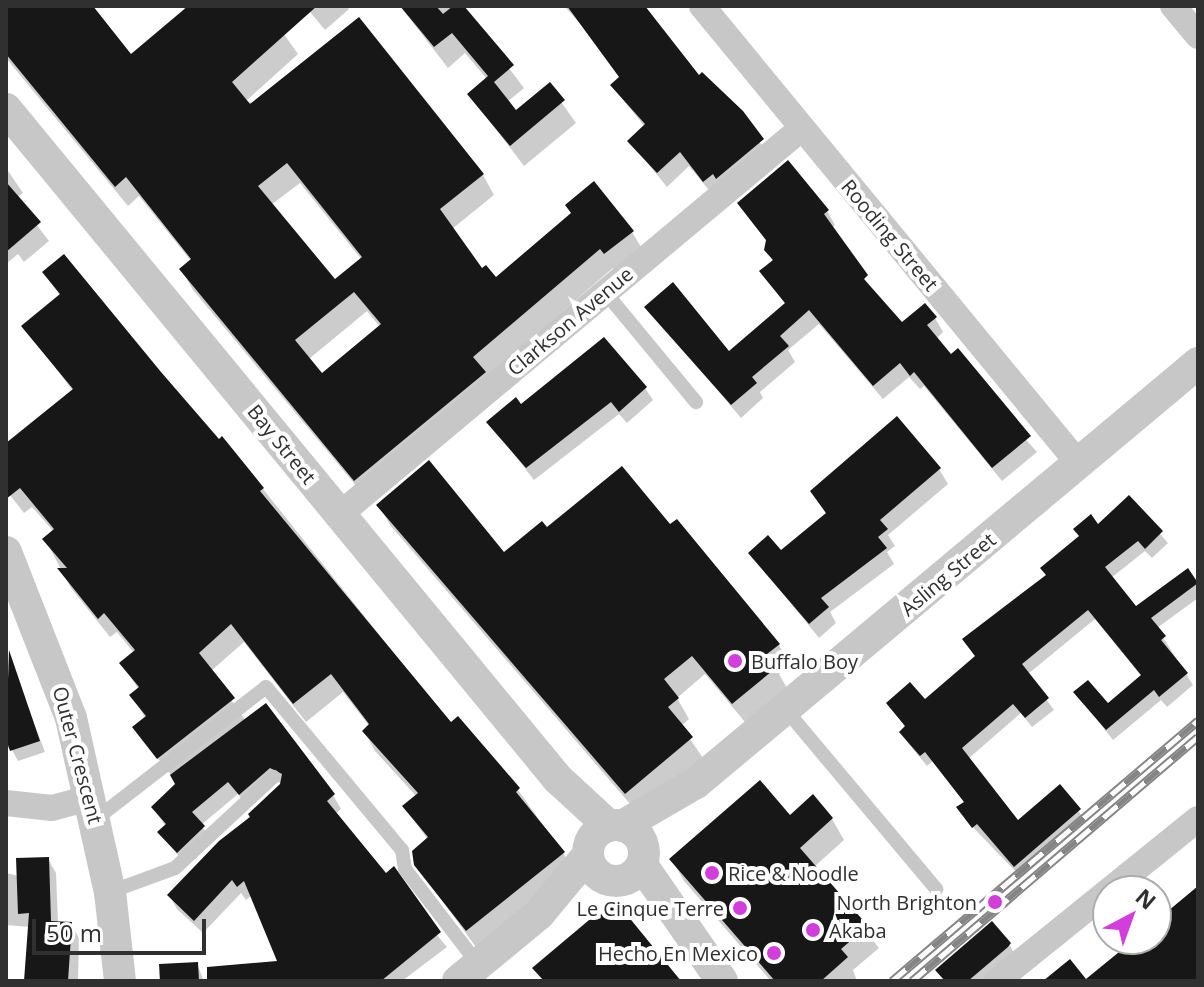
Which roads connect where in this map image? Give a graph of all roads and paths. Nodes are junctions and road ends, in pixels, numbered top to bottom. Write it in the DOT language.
graph roads {
  1 [pos="702,6"];
  2 [pos="1173,6"];
  3 [pos="1198,36"];
  4 [pos="6,109"];
  5 [pos="802,128"];
  6 [pos="605,292"];
  7 [pos="1198,363"];
  8 [pos="696,402"];
  9 [pos="1079,464"];
  10 [pos="339,515"];
  11 [pos="6,552"];
  12 [pos="786,710"];
  13 [pos="273,777"];
  14 [pos="6,803"];
  15 [pos="93,808"];
  16 [pos="1198,819"];
  17 [pos="616,852"];
  18 [pos="936,889"];
  19 [pos="110,892"];
  20 [pos="468,972"];
  21 [pos="118,976"];
  22 [pos="722,981"];
  23 [pos="997,981"];
  1 -- 5 [label="street, Rooding Street"];
  2 -- 3 [label="street"];
  4 -- 10 [label="street, Bay Street"];
  5 -- 6 [label="street, Clarkson Avenue"];
  5 -- 9 [label="street, Rooding Street"];
  6 -- 8 [label="lane"];
  6 -- 10 [label="street, Clarkson Avenue"];
  7 -- 9 [label="street, Asling Street"];
  9 -- 12 [label="street, Asling Street"];
  10 -- 17 [label="street, Bay Street"];
  11 -- 15 [label="street, Outer Crescent"];
  12 -- 17 [label="street, Asling Street"];
  12 -- 18 [label="lane"];
  13 -- 19 [label="lane"];
  14 -- 15 [label="street"];
  15 -- 19 [label="street, Outer Crescent"];
  15 -- 20 [label="lane"];
  16 -- 23 [label="street"];
  17 -- 20 [label="street"];
  17 -- 22 [label="street, Bay Street"];
  19 -- 21 [label="street, Outer Crescent"];
}
